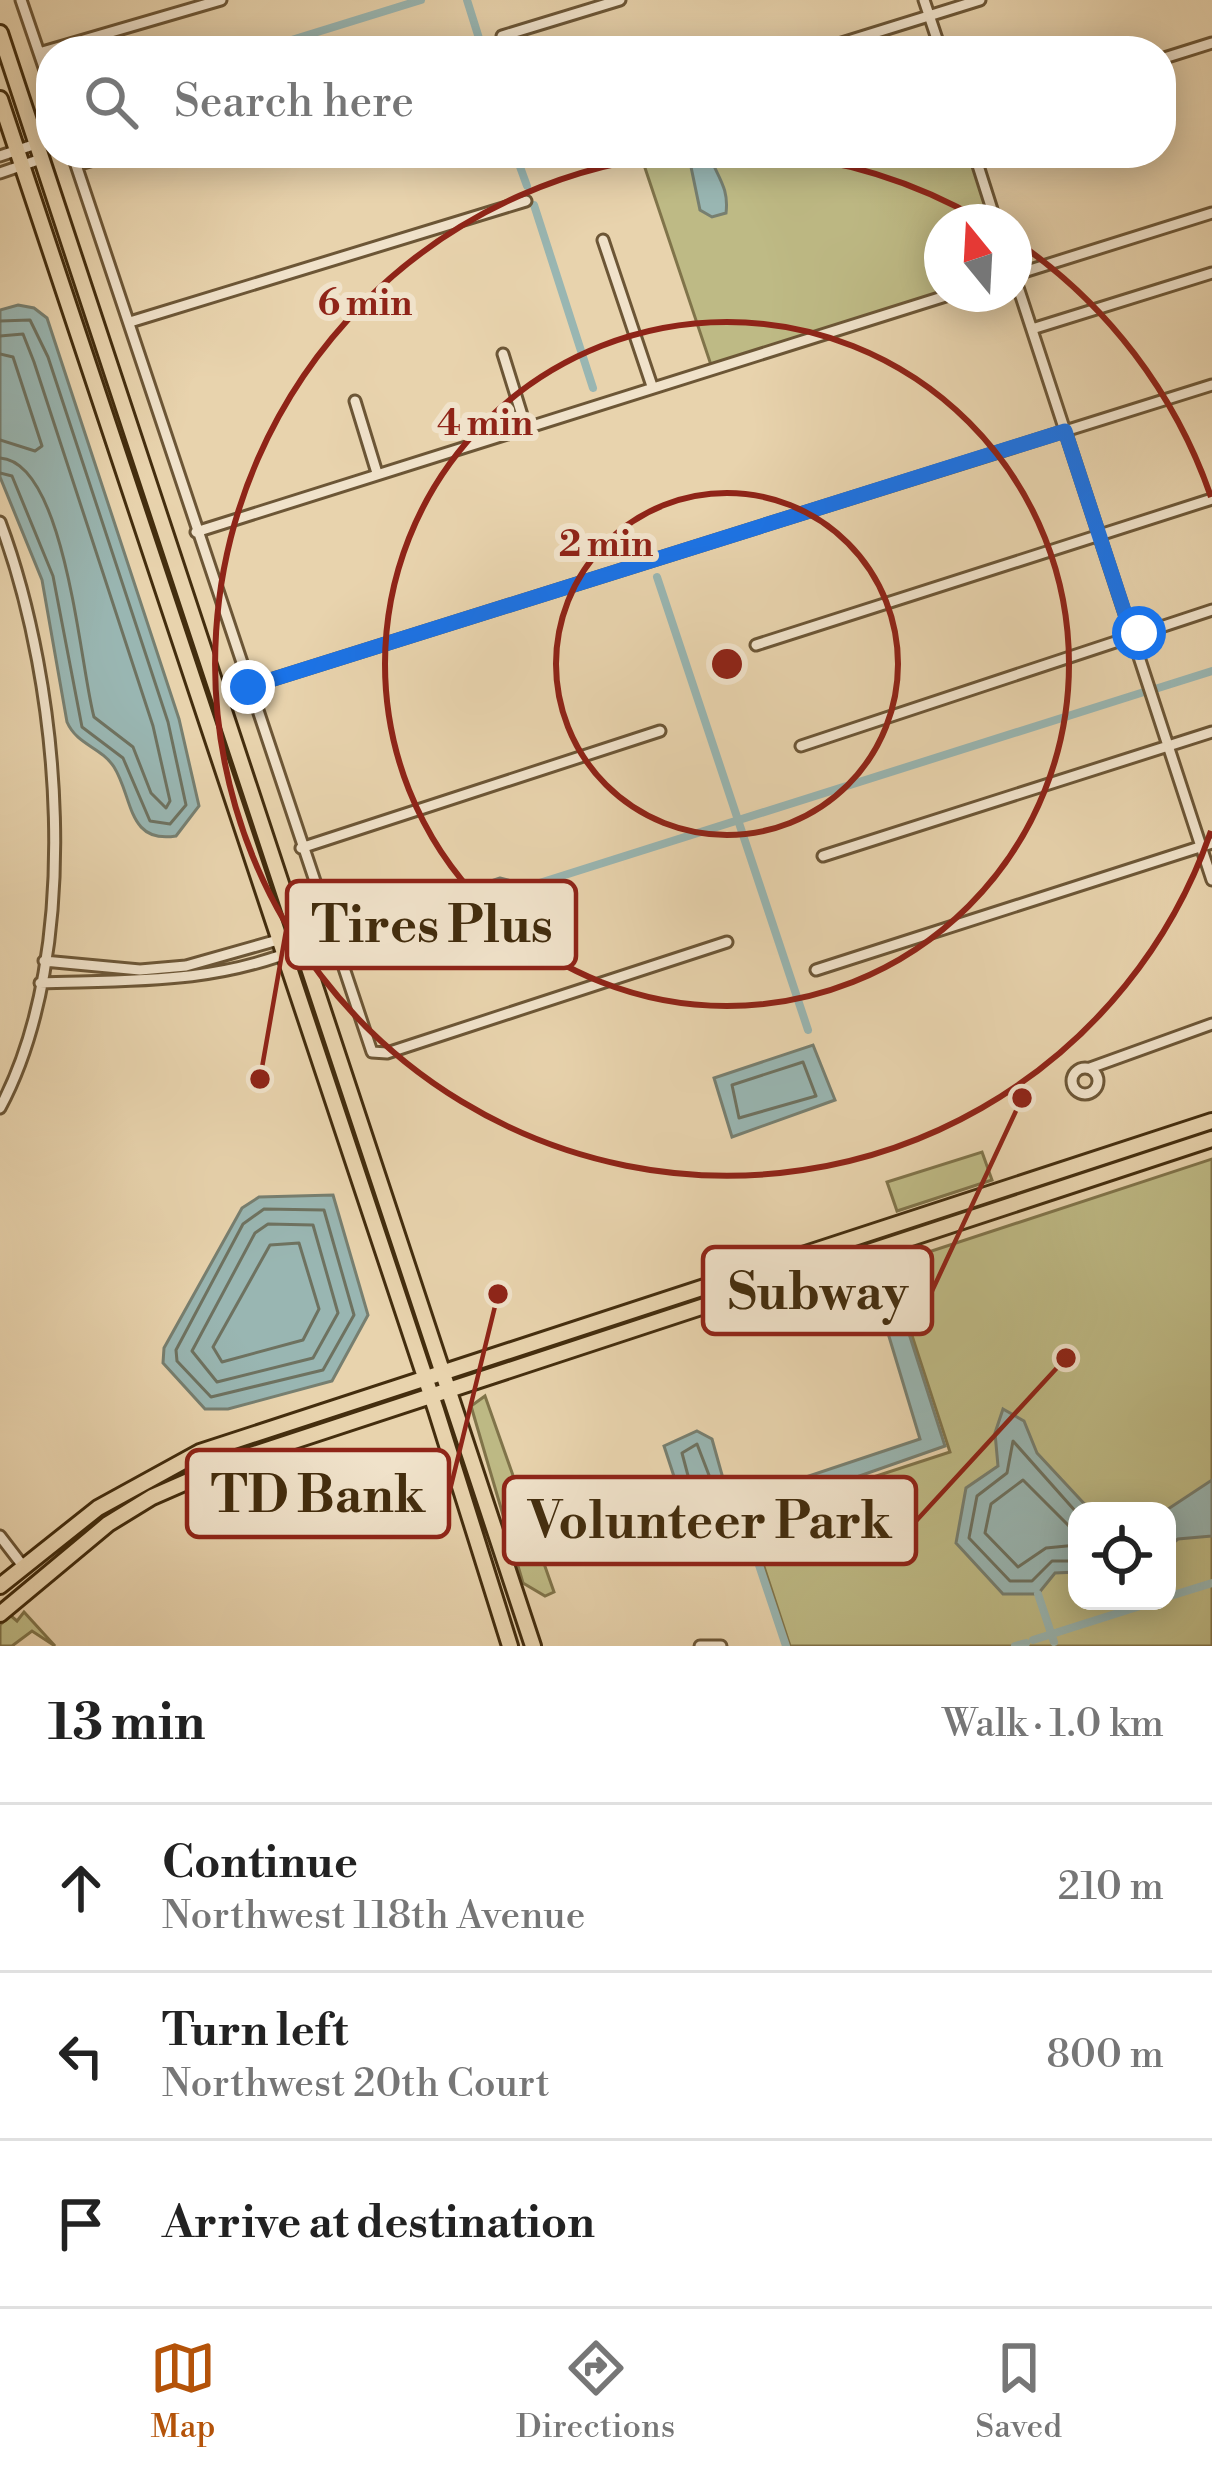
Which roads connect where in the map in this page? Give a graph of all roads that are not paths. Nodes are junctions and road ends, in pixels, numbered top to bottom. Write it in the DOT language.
graph roads {
  1 [pos="21,0"];
  2 [pos="221,0"];
  3 [pos="620,0"];
  4 [pos="924,0"];
  5 [pos="980,0"];
  6 [pos="929,15"];
  7 [pos="0,33"];
  8 [pos="97,36"];
  9 [pos="505,36"];
  10 [pos="862,36"];
  11 [pos="936,36"];
  12 [pos="1212,43"];
  13 [pos="36,44"];
  14 [pos="1176,54"];
  15 [pos="0,99"];
  16 [pos="36,143"];
  17 [pos="36,153"];
  18 [pos="0,155"];
  19 [pos="20,158"];
  20 [pos="44,168"];
  21 [pos="77,168"];
  22 [pos="979,168"];
  23 [pos="0,173"];
  24 [pos="526,201"];
  25 [pos="990,204"];
  26 [pos="1212,214"];
  27 [pos="603,240"];
  28 [pos="1032,269"];
  29 [pos="1212,273"];
  30 [pos="924,303"];
  31 [pos="1026,312"];
  32 [pos="130,322"];
  33 [pos="1031,329"];
  34 [pos="503,355"];
  35 [pos="1212,385"];
  36 [pos="652,386"];
  37 [pos="355,401"];
  38 [pos="526,428"];
  39 [pos="1065,431"];
  40 [pos="377,473"];
  41 [pos="1212,499"];
  42 [pos="0,522"];
  43 [pos="196,532"];
  44 [pos="1100,535"];
  45 [pos="1212,610"];
  46 [pos="1133,638"];
  47 [pos="756,645"];
  48 [pos="248,687"];
  49 [pos="660,730"];
  50 [pos="1212,732"];
  51 [pos="1167,744"];
  52 [pos="801,746"];
  53 [pos="1206,845"];
  54 [pos="301,848"];
  55 [pos="823,856"];
  56 [pos="1212,880"];
  57 [pos="301,940"];
  58 [pos="728,942"];
  59 [pos="282,948"];
  60 [pos="44,961"];
  61 [pos="816,970"];
  62 [pos="40,983"];
  63 [pos="1212,1024"];
  64 [pos="1090,1068"];
  65 [pos="0,1108"];
  66 [pos="1212,1121"];
  67 [pos="1212,1139"];
  68 [pos="445,1369"];
  69 [pos="424,1375"];
  70 [pos="452,1388"];
  71 [pos="431,1395"];
  72 [pos="0,1537"];
  73 [pos="22,1566"];
  74 [pos="2,1578"];
  75 [pos="0,1614"];
  76 [pos="510,1646"];
  77 [pos="532,1646"];
  78 [pos="700,1646"];
  79 [pos="721,1646"];
  1 -- 13 [label="street"];
  2 -- 8 [label="street"];
  3 -- 9 [label="street"];
  4 -- 6 [label="street"];
  5 -- 6 [label="street"];
  6 -- 10 [label="street"];
  6 -- 11 [label="street"];
  7 -- 16 [label="highway"];
  12 -- 14 [label="street"];
  15 -- 19 [label="highway"];
  17 -- 19 [label="street"];
  18 -- 19 [label="street"];
  19 -- 23 [label="street"];
  19 -- 59 [label="highway"];
  20 -- 57 [label="highway"];
  21 -- 32 [label="street"];
  22 -- 25 [label="street"];
  24 -- 32 [label="street"];
  26 -- 28 [label="street"];
  27 -- 36 [label="street"];
  29 -- 33 [label="street"];
  30 -- 36 [label="street"];
  31 -- 33 [label="street"];
  32 -- 43 [label="street"];
  33 -- 39 [label="street"];
  34 -- 38 [label="street"];
  35 -- 39 [label="street"];
  36 -- 38 [label="street"];
  37 -- 40 [label="street"];
  38 -- 40 [label="street"];
  39 -- 44 [label="street"];
  39 -- 48 [label="street"];
  40 -- 43 [label="street"];
  41 -- 44 [label="street"];
  42 -- 60 [label="street"];
  43 -- 48 [label="street"];
  44 -- 46 [label="street"];
  44 -- 47 [label="street"];
  45 -- 46 [label="street"];
  46 -- 51 [label="street"];
  46 -- 52 [label="street"];
  48 -- 54 [label="street"];
  49 -- 54 [label="street"];
  50 -- 51 [label="street"];
  51 -- 53 [label="street"];
  51 -- 55 [label="street"];
  53 -- 56 [label="street"];
  53 -- 61 [label="street"];
  54 -- 58 [label="street"];
  57 -- 59 [label="street"];
  57 -- 68 [label="highway"];
  59 -- 60 [label="street"];
  59 -- 62 [label="street"];
  59 -- 69 [label="highway"];
  60 -- 62 [label="street"];
  62 -- 65 [label="street"];
  63 -- 64 [label="street"];
  66 -- 68 [label="highway"];
  67 -- 70 [label="highway"];
  68 -- 69 [label="highway"];
  68 -- 70 [label="highway"];
  69 -- 71 [label="highway"];
  69 -- 73 [label="highway"];
  70 -- 71 [label="highway"];
  70 -- 77 [label="highway"];
  71 -- 75 [label="highway"];
  71 -- 76 [label="highway"];
  72 -- 73 [label="street"];
  73 -- 74 [label="highway"];
  78 -- 79 [label="street"];
}
